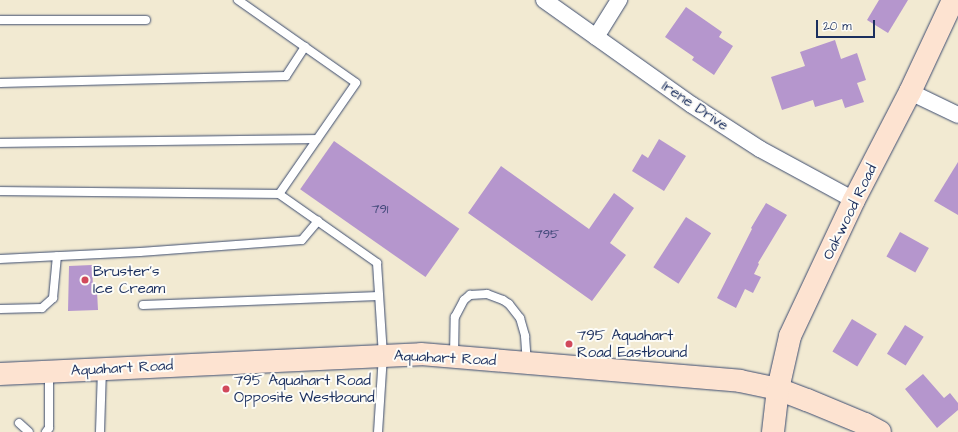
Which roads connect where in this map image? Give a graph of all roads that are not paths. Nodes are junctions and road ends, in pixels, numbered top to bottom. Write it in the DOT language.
graph roads {
  1 [pos="238,0"];
  2 [pos="544,0"];
  3 [pos="620,0"];
  4 [pos="953,0"];
  5 [pos="0,20"];
  6 [pos="146,20"];
  7 [pos="596,37"];
  8 [pos="305,47"];
  9 [pos="0,83"];
  10 [pos="910,92"];
  11 [pos="958,115"];
  12 [pos="317,139"];
  13 [pos="0,143"];
  14 [pos="0,191"];
  15 [pos="279,194"];
  16 [pos="854,200"];
  17 [pos="318,221"];
  18 [pos="57,256"];
  19 [pos="0,259"];
  20 [pos="379,296"];
  21 [pos="144,305"];
  22 [pos="0,309"];
  23 [pos="383,354"];
  24 [pos="454,357"];
  25 [pos="527,363"];
  26 [pos="102,369"];
  27 [pos="50,372"];
  28 [pos="0,374"];
  29 [pos="778,389"];
  30 [pos="19,423"];
  31 [pos="29,432"];
  32 [pos="46,432"];
  33 [pos="100,432"];
  34 [pos="378,432"];
  35 [pos="773,432"];
  36 [pos="880,432"];
  1 -- 8 [label="lane"];
  2 -- 7 [label="street, Irene Drive"];
  3 -- 7 [label="street"];
  4 -- 10 [label="street, Oakwood Road"];
  5 -- 6 [label="lane"];
  7 -- 16 [label="street, Irene Drive"];
  8 -- 9 [label="lane"];
  8 -- 12 [label="lane"];
  10 -- 11 [label="street"];
  10 -- 16 [label="street, Oakwood Road"];
  12 -- 13 [label="lane"];
  12 -- 15 [label="lane"];
  14 -- 15 [label="lane"];
  15 -- 17 [label="lane"];
  16 -- 29 [label="street, Oakwood Road"];
  17 -- 18 [label="lane"];
  17 -- 20 [label="lane"];
  18 -- 19 [label="lane"];
  18 -- 22 [label="lane"];
  20 -- 21 [label="lane"];
  20 -- 23 [label="lane"];
  23 -- 24 [label="street, Aquahart Road"];
  23 -- 26 [label="street, Aquahart Road"];
  23 -- 34 [label="lane"];
  24 -- 25 [label="street, Aquahart Road"];
  24 -- 25 [label="lane"];
  25 -- 29 [label="street, Aquahart Road"];
  26 -- 27 [label="street, Aquahart Road"];
  26 -- 33 [label="lane"];
  27 -- 28 [label="street, Aquahart Road"];
  27 -- 32 [label="lane"];
  29 -- 35 [label="street, Oakwood Road"];
  29 -- 36 [label="street, Aquahart Road"];
  30 -- 31 [label="lane"];
}
